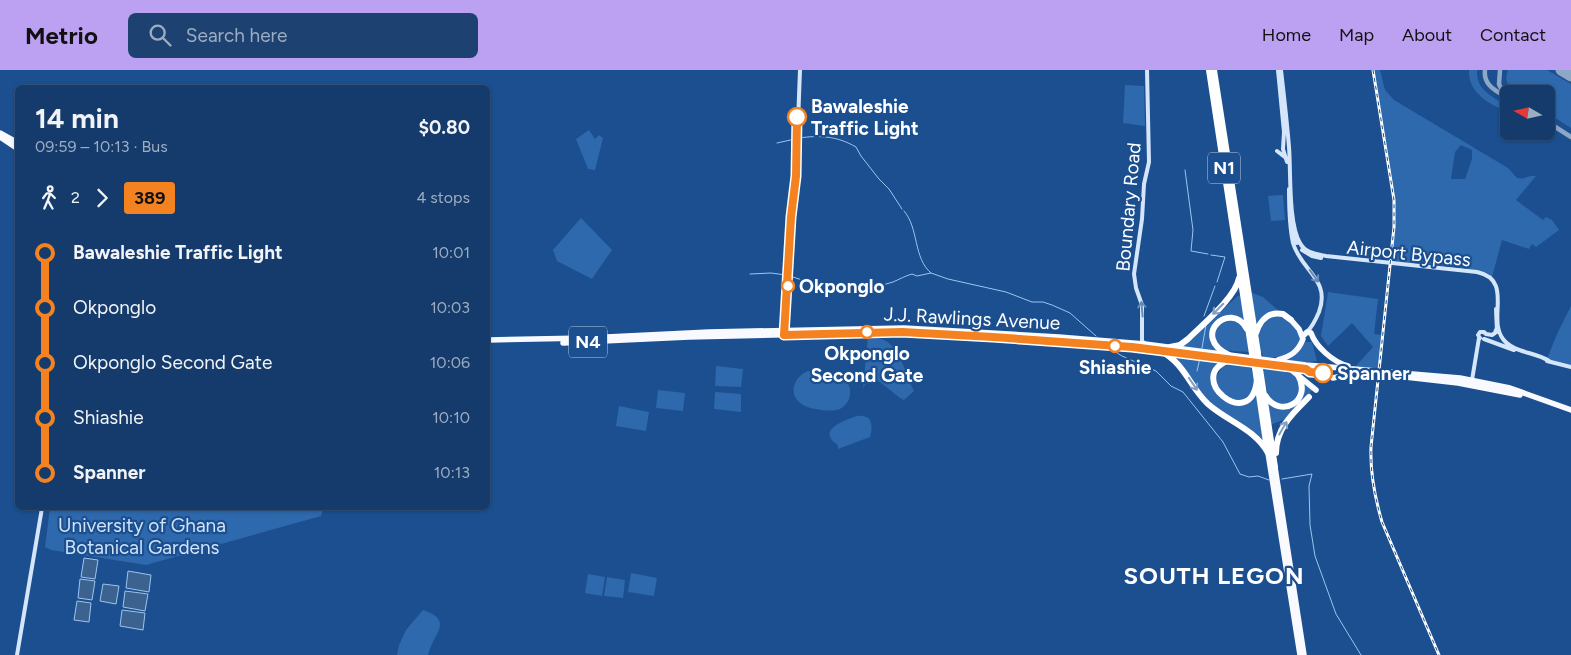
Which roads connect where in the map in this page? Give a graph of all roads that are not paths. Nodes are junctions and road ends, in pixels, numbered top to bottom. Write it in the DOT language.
graph roads {
  1 [pos="800,70"];
  2 [pos="1147,70"];
  3 [pos="1209,70"];
  4 [pos="1214,70"];
  5 [pos="1280,70"];
  6 [pos="0,133"];
  7 [pos="0,137"];
  8 [pos="15,141"];
  9 [pos="15,147"];
  10 [pos="1286,148"];
  11 [pos="1277,151"];
  12 [pos="1286,158"];
  13 [pos="1294,231"];
  14 [pos="1244,262"];
  15 [pos="1238,267"];
  16 [pos="1251,277"];
  17 [pos="1235,290"];
  18 [pos="1243,291"];
  19 [pos="1291,320"];
  20 [pos="1496,326"];
  21 [pos="786,332"];
  22 [pos="1252,335"];
  23 [pos="1305,335"];
  24 [pos="1483,337"];
  25 [pos="490,340"];
  26 [pos="490,344"];
  27 [pos="1145,344"];
  28 [pos="1170,348"];
  29 [pos="1512,348"];
  30 [pos="1159,350"];
  31 [pos="1230,358"];
  32 [pos="1273,361"];
  33 [pos="1285,366"];
  34 [pos="1306,367"];
  35 [pos="1571,367"];
  36 [pos="1257,368"];
  37 [pos="1330,369"];
  38 [pos="1360,369"];
  39 [pos="1354,373"];
  40 [pos="1298,375"];
  41 [pos="1332,378"];
  42 [pos="1257,379"];
  43 [pos="1472,380"];
  44 [pos="1449,382"];
  45 [pos="1316,390"];
  46 [pos="1264,392"];
  47 [pos="1309,397"];
  48 [pos="1571,412"];
  49 [pos="1268,453"];
  50 [pos="1275,467"];
  51 [pos="42,510"];
  52 [pos="17,655"];
  53 [pos="1300,655"];
  54 [pos="1304,655"];
  1 -- 21 [label="main road"];
  27 -- 2 [label="main road, Boundary Road, one-way"];
  3 -- 15 [label="highway, N1"];
  4 -- 14 [label="highway, N1"];
  5 -- 10 [label="main road"];
  6 -- 8 [label="highway"];
  7 -- 9 [label="highway"];
  10 -- 12 [label="main road"];
  10 -- 13 [label="main road"];
  11 -- 12 [label="main road"];
  12 -- 13 [label="main road"];
  13 -- 20 [label="main road, Airport Bypass"];
  13 -- 23 [label="main road, one-way"];
  13 -- 29 [label="main road, Airport Bypass"];
  14 -- 16 [label="highway"];
  14 -- 22 [label="highway, N1"];
  15 -- 17 [label="highway"];
  15 -- 18 [label="highway, N1"];
  17 -- 18 [label="highway"];
  17 -- 28 [label="highway, one-way"];
  18 -- 22 [label="highway, N1"];
  19 -- 22 [label="highway"];
  19 -- 23 [label="highway"];
  20 -- 24 [label="main road"];
  20 -- 29 [label="main road"];
  21 -- 25 [label="highway, J.J. Rawlings Avenue / N4"];
  21 -- 26 [label="highway, J.J. Rawlings Avenue / N4"];
  21 -- 27 [label="highway, J.J. Rawlings Avenue / N4"];
  21 -- 30 [label="highway, J.J. Rawlings Avenue / N4"];
  22 -- 31 [label="highway"];
  22 -- 36 [label="highway, N1, bridge"];
  23 -- 32 [label="highway"];
  23 -- 38 [label="highway"];
  24 -- 29 [label="main road"];
  24 -- 43 [label="main road"];
  27 -- 28 [label="highway, J.J. Rawlings Avenue / N4"];
  28 -- 31 [label="highway, J.J. Rawlings Avenue / N4"];
  29 -- 35 [label="main road"];
  30 -- 31 [label="highway, J.J. Rawlings Avenue / N4"];
  30 -- 49 [label="highway, one-way"];
  31 -- 32 [label="highway, J.J. Rawlings Avenue / N4"];
  31 -- 33 [label="highway, J.J. Rawlings Avenue / N4"];
  31 -- 42 [label="highway"];
  32 -- 34 [label="highway, J.J. Rawlings Avenue"];
  33 -- 34 [label="highway, J.J. Rawlings Avenue"];
  33 -- 40 [label="highway"];
  34 -- 37 [label="highway"];
  36 -- 42 [label="highway, N1"];
  36 -- 46 [label="highway, N1"];
  37 -- 38 [label="highway"];
  37 -- 39 [label="highway"];
  38 -- 43 [label="highway"];
  39 -- 41 [label="highway"];
  39 -- 44 [label="highway"];
  40 -- 45 [label="highway"];
  40 -- 46 [label="highway"];
  42 -- 49 [label="highway, N1"];
  43 -- 44 [label="highway"];
  43 -- 48 [label="highway"];
  44 -- 48 [label="highway"];
  46 -- 50 [label="highway, N1"];
  50 -- 47 [label="highway, one-way"];
  49 -- 53 [label="highway, N1"];
  50 -- 54 [label="highway, N1"];
  51 -- 52 [label="main road"];
}
